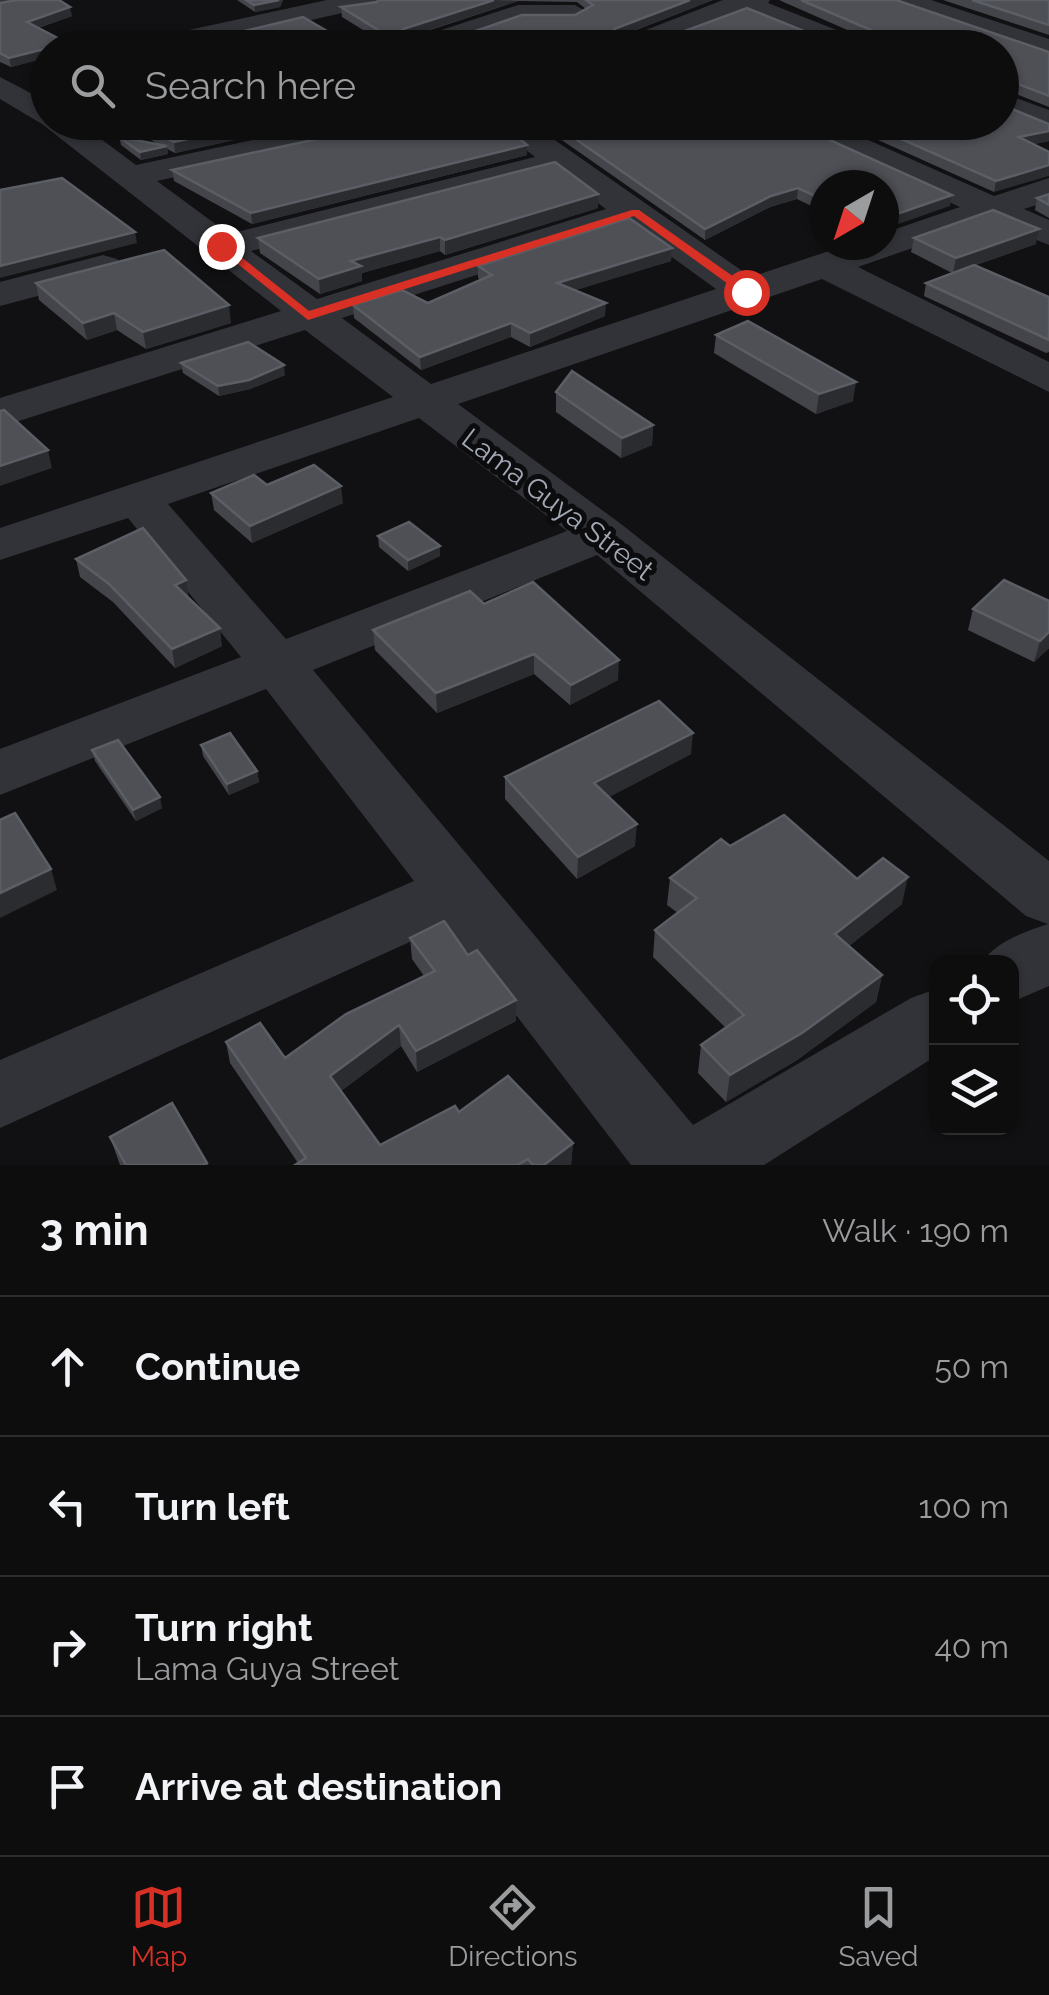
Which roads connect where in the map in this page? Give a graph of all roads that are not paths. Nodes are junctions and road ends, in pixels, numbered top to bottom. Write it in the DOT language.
graph roads {
  1 [pos="9,0"];
  2 [pos="364,0"];
  3 [pos="904,0"];
  4 [pos="0,2"];
  5 [pos="746,2"];
  6 [pos="296,6"];
  7 [pos="1032,12"];
  8 [pos="982,26"];
  9 [pos="210,30"];
  10 [pos="340,30"];
  11 [pos="470,30"];
  12 [pos="599,30"];
  13 [pos="609,30"];
  14 [pos="814,30"];
  15 [pos="994,30"];
  16 [pos="1019,39"];
  17 [pos="1049,49"];
  18 [pos="0,86"];
  19 [pos="30,101"];
  20 [pos="1019,109"];
  21 [pos="1049,120"];
  22 [pos="87,140"];
  23 [pos="299,140"];
  24 [pos="534,140"];
  25 [pos="840,140"];
  26 [pos="564,160"];
  27 [pos="129,177"];
  28 [pos="1049,189"];
  29 [pos="992,208"];
  30 [pos="636,212"];
  31 [pos="1049,234"];
  32 [pos="202,245"];
  33 [pos="134,259"];
  34 [pos="825,265"];
  35 [pos="746,292"];
  36 [pos="0,294"];
  37 [pos="308,316"];
  38 [pos="1049,379"];
  39 [pos="423,402"];
  40 [pos="0,413"];
  41 [pos="137,498"];
  42 [pos="603,535"];
  43 [pos="0,545"];
  44 [pos="276,663"];
  45 [pos="0,774"];
  46 [pos="457,891"];
  47 [pos="1049,898"];
  48 [pos="1049,951"];
  49 [pos="1019,970"];
  50 [pos="929,1023"];
  51 [pos="0,1095"];
  52 [pos="678,1165"];
  53 [pos="696,1165"];
  1 -- 4 [label="street"];
  2 -- 6 [label="street"];
  3 -- 8 [label="street"];
  5 -- 13 [label="street"];
  5 -- 14 [label="street"];
  6 -- 9 [label="street"];
  6 -- 10 [label="street"];
  7 -- 8 [label="street"];
  8 -- 15 [label="street"];
  11 -- 12 [label="street"];
  16 -- 17 [label="street"];
  18 -- 19 [label="street, Lama Guya Street"];
  20 -- 21 [label="street"];
  22 -- 27 [label="street, Lama Guya Street"];
  23 -- 27 [label="street"];
  24 -- 26 [label="street"];
  25 -- 29 [label="street"];
  26 -- 30 [label="street"];
  26 -- 32 [label="street"];
  27 -- 32 [label="street, Lama Guya Street"];
  28 -- 29 [label="street"];
  29 -- 31 [label="street"];
  29 -- 34 [label="street"];
  30 -- 35 [label="street"];
  30 -- 37 [label="street"];
  32 -- 37 [label="street, Lama Guya Street"];
  33 -- 36 [label="street"];
  34 -- 35 [label="street"];
  34 -- 38 [label="street"];
  35 -- 39 [label="street"];
  37 -- 39 [label="street, Lama Guya Street"];
  37 -- 40 [label="street"];
  39 -- 41 [label="street"];
  39 -- 42 [label="street, Lama Guya Street"];
  41 -- 43 [label="street"];
  41 -- 44 [label="street"];
  42 -- 44 [label="street"];
  42 -- 47 [label="street, Lama Guya Street"];
  44 -- 45 [label="street"];
  44 -- 46 [label="street"];
  46 -- 51 [label="street"];
  46 -- 52 [label="street"];
  48 -- 49 [label="street"];
  50 -- 53 [label="street"];
}
